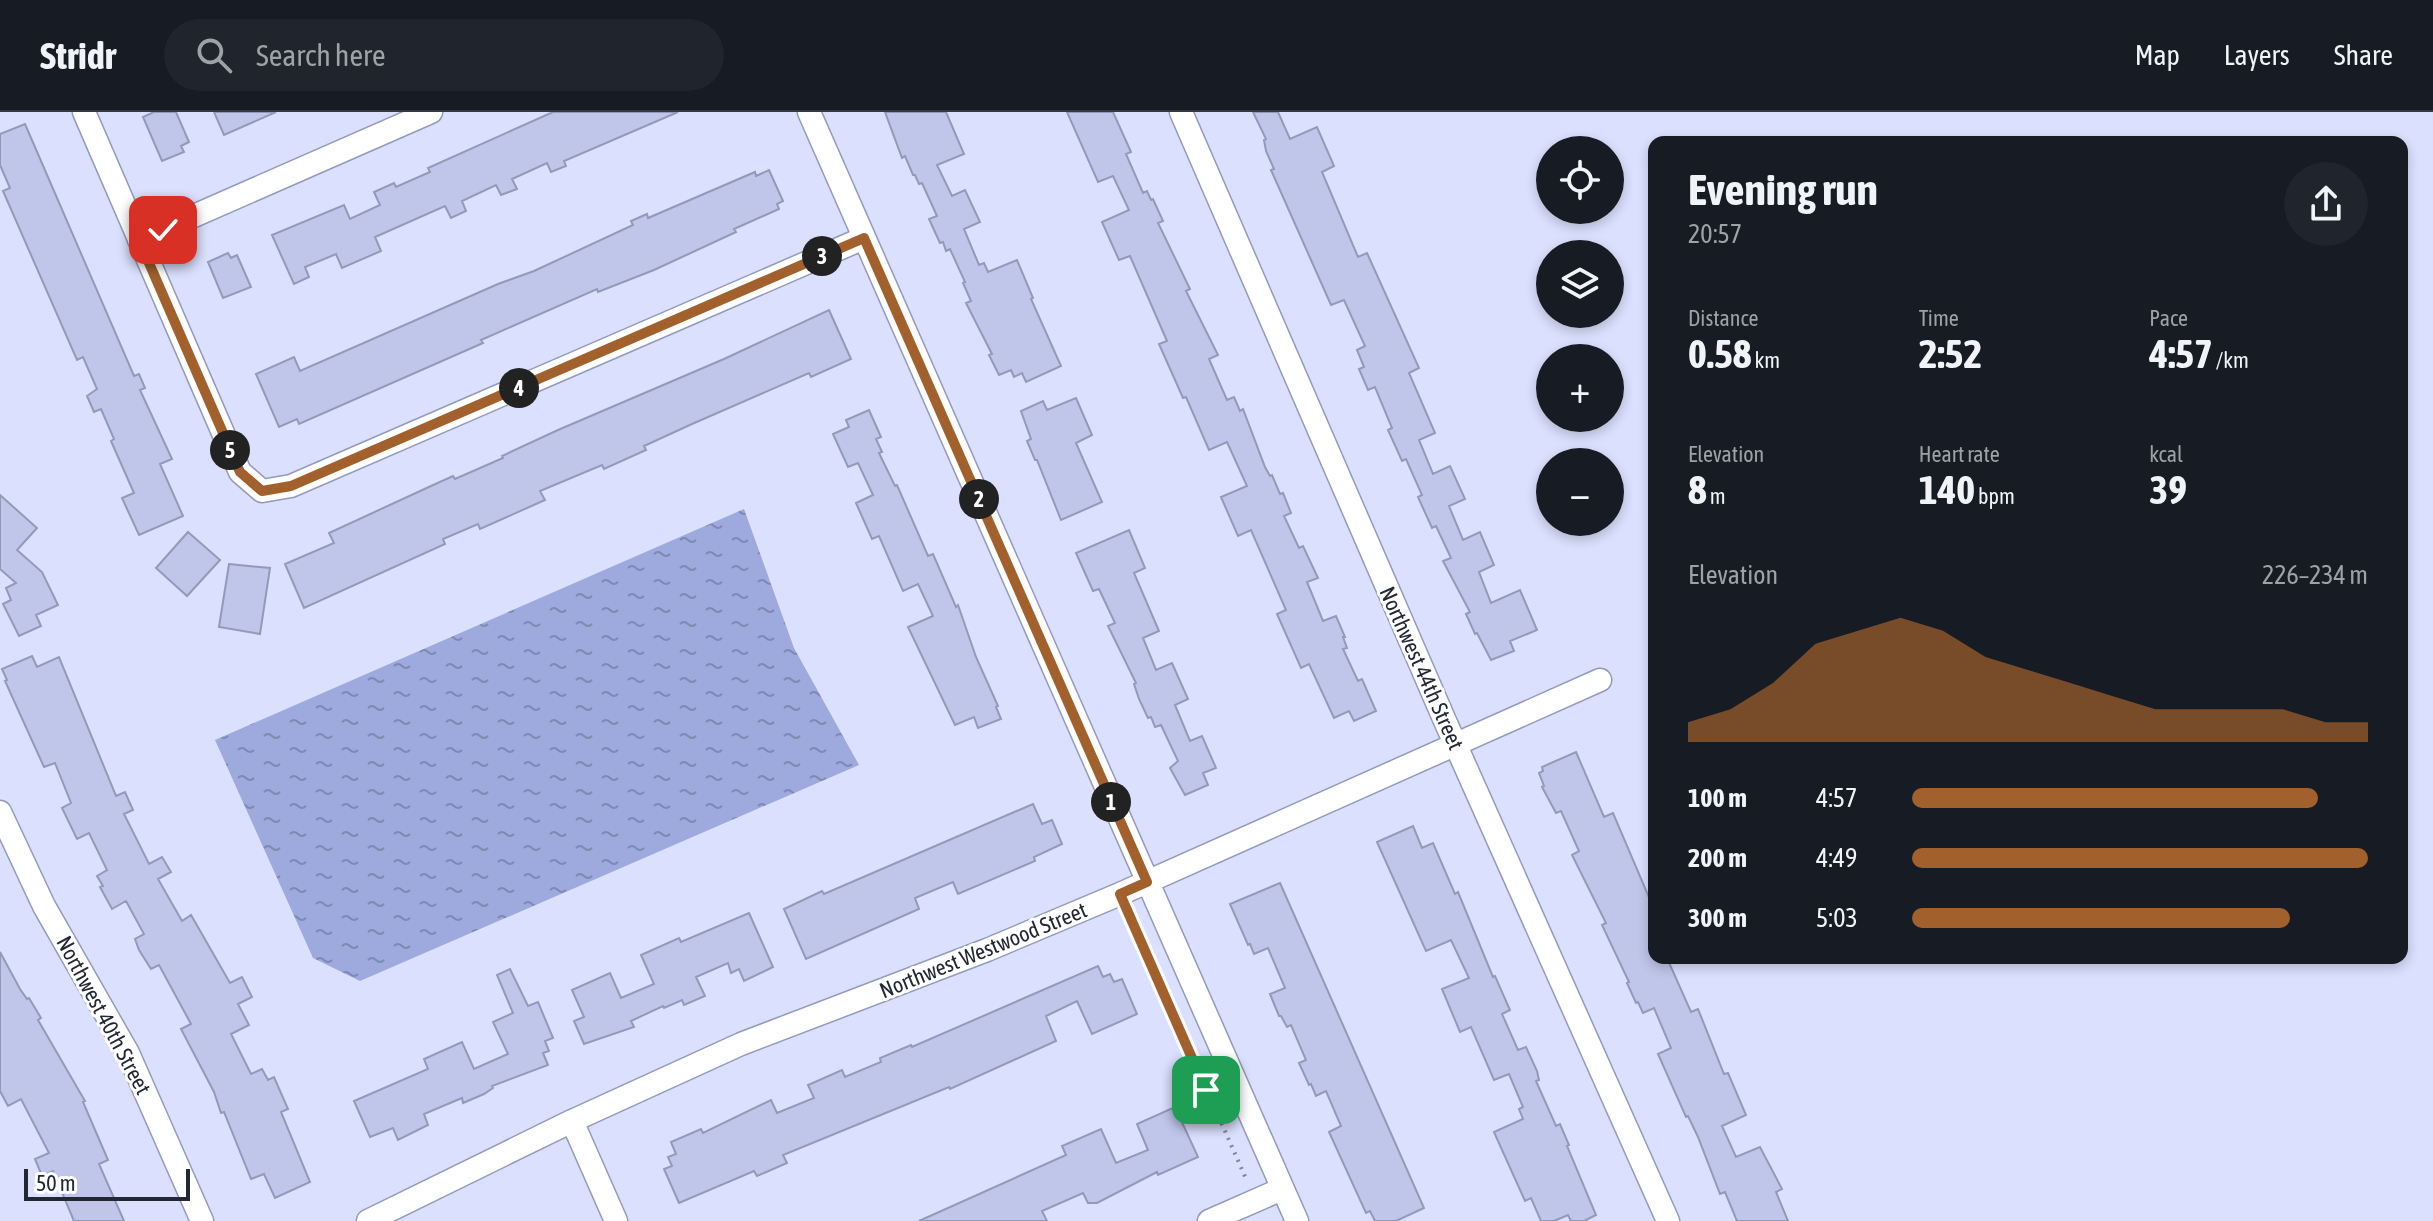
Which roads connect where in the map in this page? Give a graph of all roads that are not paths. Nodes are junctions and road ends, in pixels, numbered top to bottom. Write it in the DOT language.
graph roads {
  1 [pos="84,112"];
  2 [pos="431,112"];
  3 [pos="809,112"];
  4 [pos="1181,112"];
  5 [pos="864,238"];
  6 [pos="139,240"];
  7 [pos="1600,680"];
  8 [pos="1456,746"];
  9 [pos="0,812"];
  10 [pos="1147,882"];
  11 [pos="572,1121"];
  12 [pos="1282,1189"];
  13 [pos="202,1221"];
  14 [pos="368,1221"];
  15 [pos="616,1221"];
  16 [pos="1209,1221"];
  17 [pos="1297,1221"];
  18 [pos="1668,1221"];
  1 -- 6 [label="street"];
  2 -- 6 [label="street"];
  3 -- 5 [label="street"];
  4 -- 8 [label="street, Northwest 44th Street"];
  5 -- 6 [label="street"];
  5 -- 10 [label="street"];
  7 -- 8 [label="street, Northwest Westwood Street"];
  8 -- 10 [label="street, Northwest Westwood Street"];
  8 -- 18 [label="street, Northwest 44th Street"];
  9 -- 13 [label="street, Northwest 40th Street"];
  10 -- 11 [label="street, Northwest Westwood Street"];
  10 -- 12 [label="street"];
  11 -- 14 [label="street, Northwest Westwood Street"];
  11 -- 15 [label="street"];
  12 -- 16 [label="street"];
  12 -- 17 [label="street"];
}
